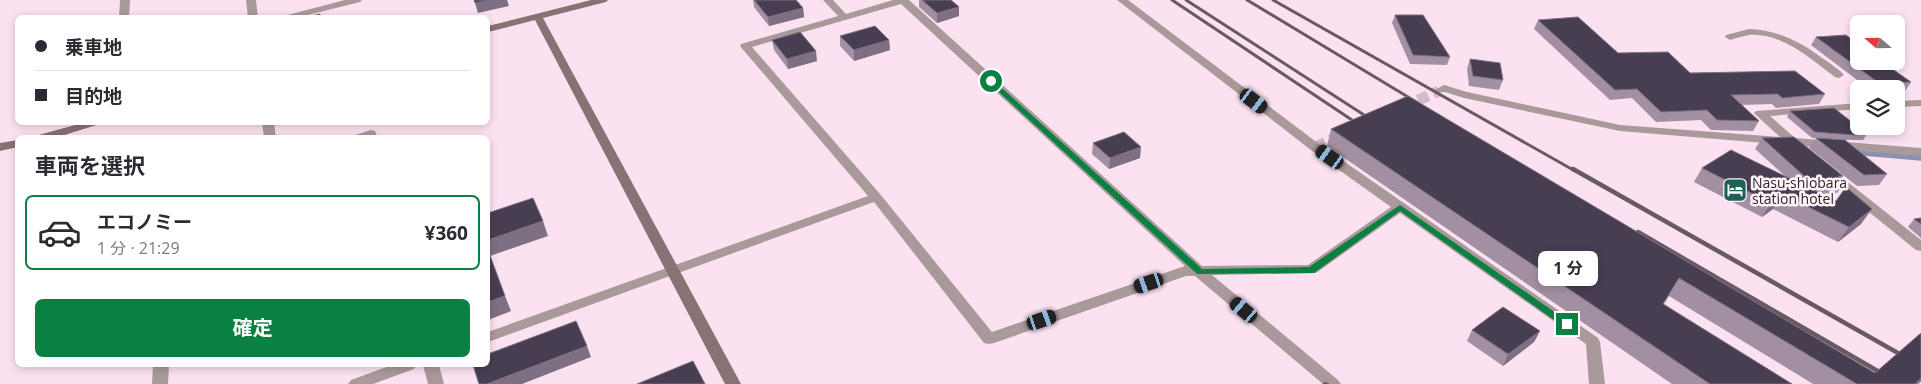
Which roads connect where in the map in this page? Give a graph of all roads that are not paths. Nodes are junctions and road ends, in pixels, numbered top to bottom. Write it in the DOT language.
graph roads {
  1 [pos="125,0"];
  2 [pos="251,0"];
  3 [pos="357,0"];
  4 [pos="604,0"];
  5 [pos="828,0"];
  6 [pos="903,0"];
  7 [pos="1122,0"];
  8 [pos="124,15"];
  9 [pos="253,15"];
  10 [pos="294,15"];
  11 [pos="843,16"];
  12 [pos="538,17"];
  13 [pos="490,29"];
  14 [pos="1730,37"];
  15 [pos="1839,75"];
  16 [pos="1439,90"];
  17 [pos="1921,103"];
  18 [pos="1905,104"];
  19 [pos="1850,107"];
  20 [pos="89,125"];
  21 [pos="51,135"];
  22 [pos="1791,142"];
  23 [pos="15,144"];
  24 [pos="0,147"];
  25 [pos="1921,152"];
  26 [pos="1806,154"];
  27 [pos="1820,166"];
  28 [pos="876,197"];
  29 [pos="1400,207"];
  30 [pos="1921,247"];
  31 [pos="672,271"];
  32 [pos="1200,272"];
  33 [pos="490,336"];
  34 [pos="161,367"];
  35 [pos="403,367"];
  36 [pos="432,367"];
  37 [pos="160,384"];
  38 [pos="356,384"];
  39 [pos="436,384"];
  40 [pos="733,384"];
  41 [pos="1332,384"];
  42 [pos="1597,384"];
  1 -- 8 [label="street"];
  2 -- 9 [label="street"];
  3 -- 10 [label="street"];
  4 -- 12 [label="street"];
  5 -- 11 [label="street"];
  6 -- 11 [label="street"];
  6 -- 32 [label="street"];
  7 -- 29 [label="street"];
  11 -- 28 [label="street"];
  12 -- 13 [label="street"];
  12 -- 31 [label="street"];
  14 -- 15 [label="street"];
  16 -- 22 [label="street"];
  17 -- 18 [label="street"];
  19 -- 22 [label="street"];
  20 -- 21 [label="street"];
  22 -- 25 [label="street"];
  22 -- 26 [label="street"];
  23 -- 24 [label="street"];
  27 -- 30 [label="street"];
  28 -- 31 [label="street"];
  28 -- 32 [label="street"];
  29 -- 32 [label="street"];
  29 -- 42 [label="street"];
  31 -- 33 [label="street"];
  31 -- 40 [label="street"];
  32 -- 41 [label="street"];
  34 -- 37 [label="street"];
  35 -- 38 [label="street"];
  36 -- 39 [label="street"];
}
